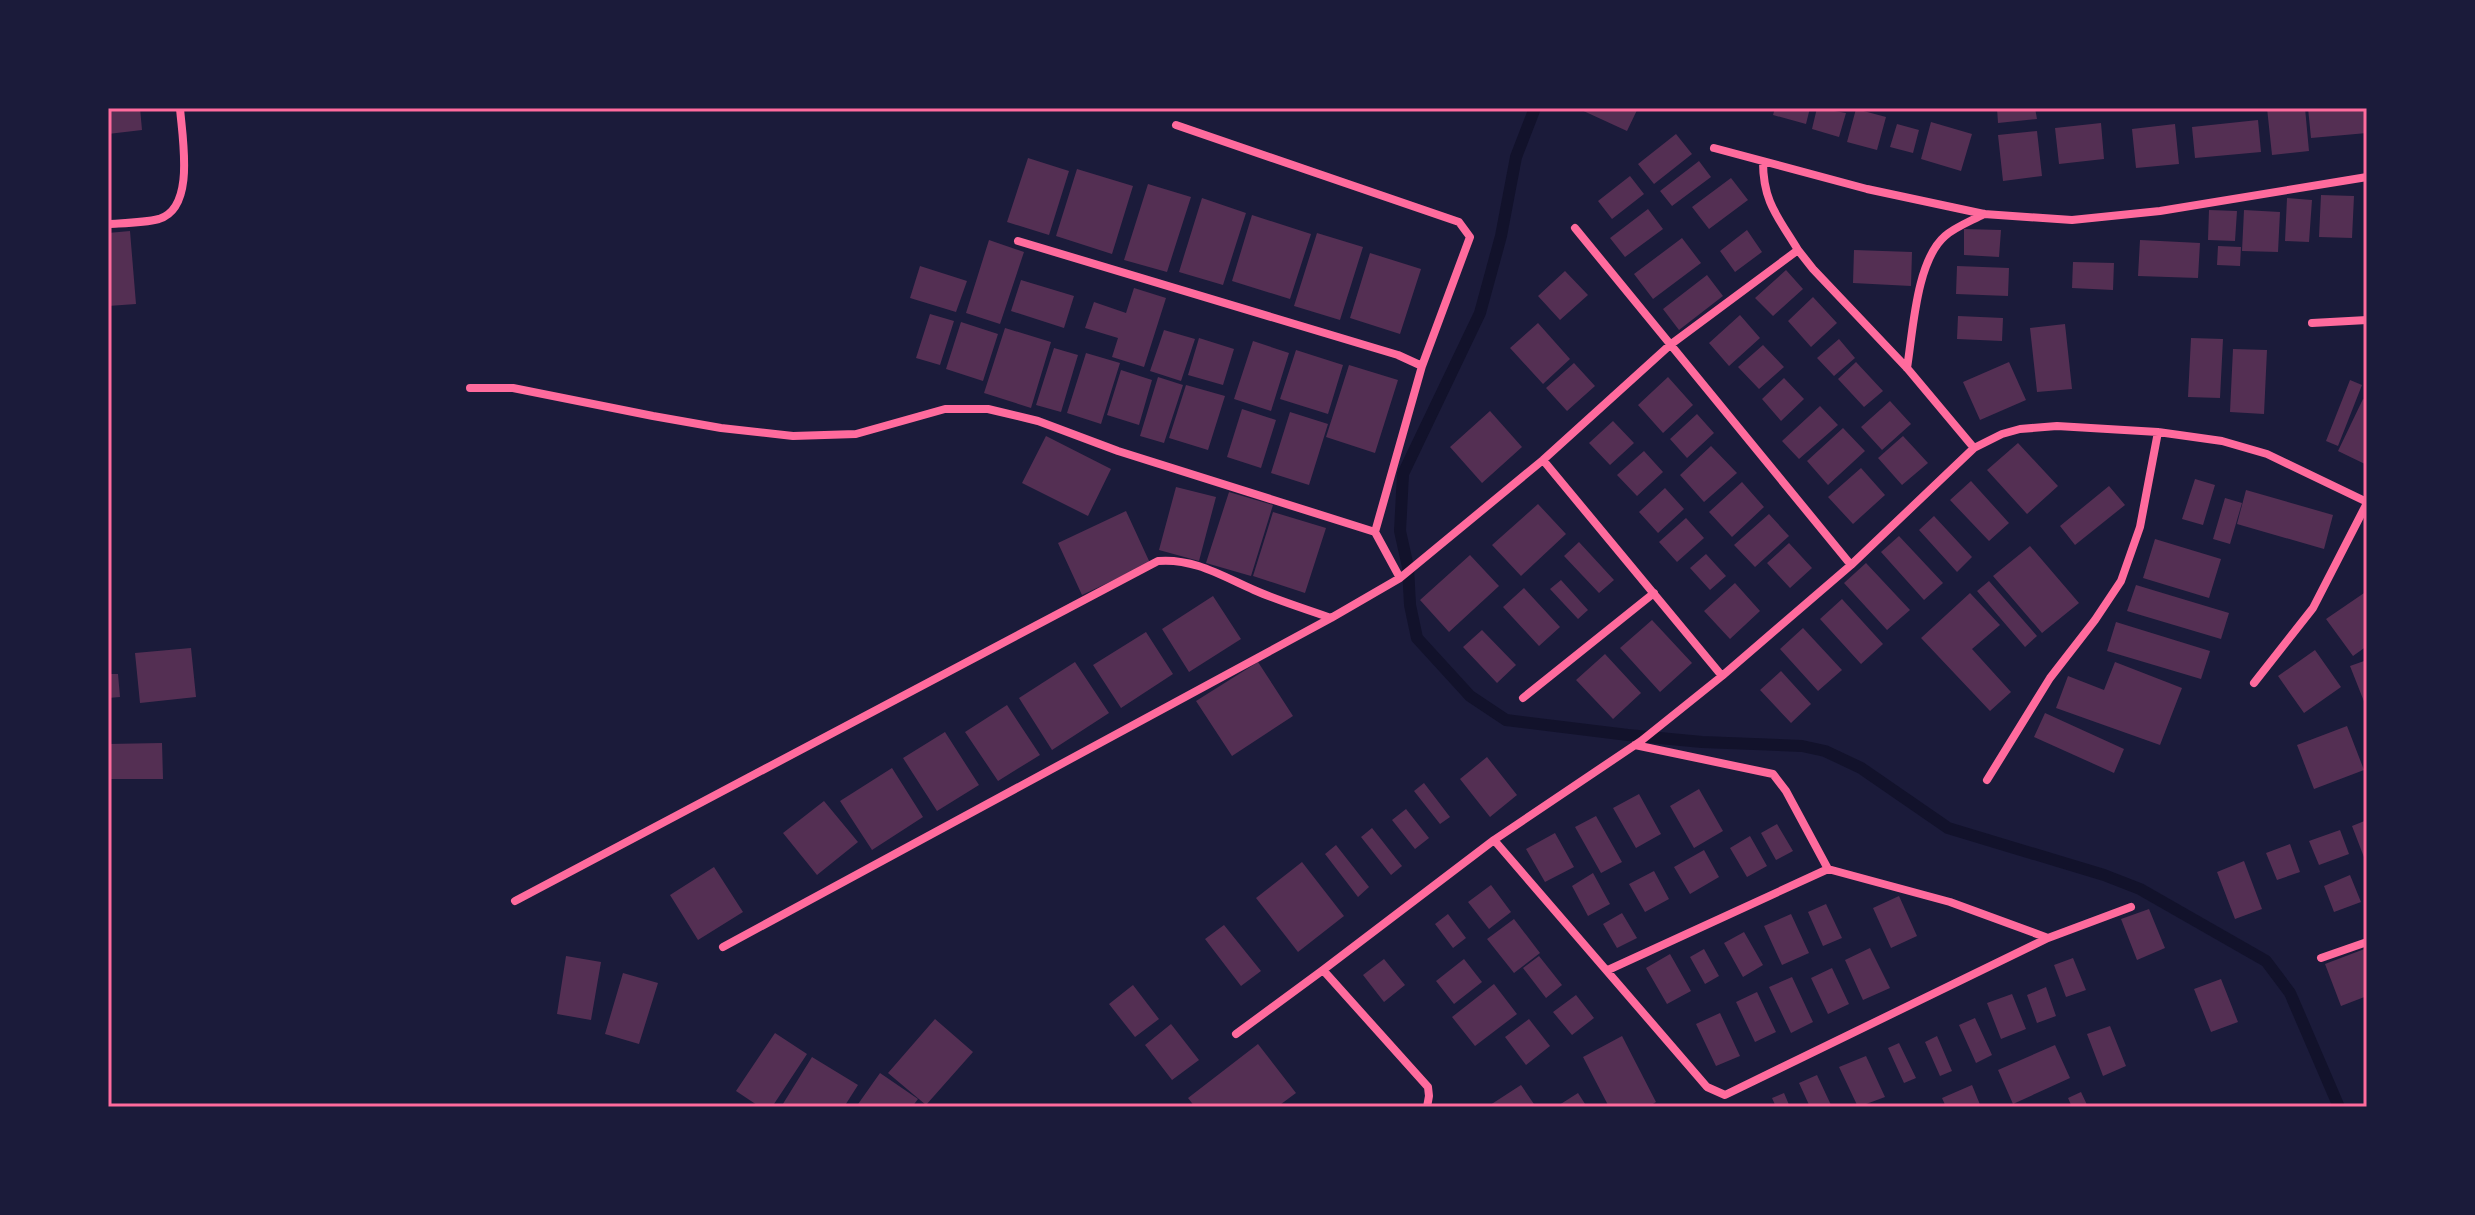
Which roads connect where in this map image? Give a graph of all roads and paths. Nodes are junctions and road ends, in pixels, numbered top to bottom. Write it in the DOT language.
graph roads {
  1 [pos="180,108"];
  2 [pos="1176,125"];
  3 [pos="1714,148"];
  4 [pos="1763,162"];
  5 [pos="2367,177"];
  6 [pos="1984,214"];
  7 [pos="108,224"];
  8 [pos="1575,228"];
  9 [pos="1018,241"];
  10 [pos="1798,250"];
  11 [pos="2367,320"];
  12 [pos="2312,323"];
  13 [pos="1670,345"];
  14 [pos="1422,366"];
  15 [pos="1907,368"];
  16 [pos="470,388"];
  17 [pos="2158,432"];
  18 [pos="1974,448"];
  19 [pos="1543,460"];
  20 [pos="2367,503"];
  21 [pos="1375,532"];
  22 [pos="1851,565"];
  23 [pos="1403,575"];
  24 [pos="1654,593"];
  25 [pos="1331,618"];
  26 [pos="1722,676"];
  27 [pos="2254,683"];
  28 [pos="1523,698"];
  29 [pos="1638,743"];
  30 [pos="1987,780"];
  31 [pos="1494,840"];
  32 [pos="1828,869"];
  33 [pos="515,901"];
  34 [pos="2131,907"];
  35 [pos="2048,938"];
  36 [pos="2367,942"];
  37 [pos="723,947"];
  38 [pos="2321,958"];
  39 [pos="1323,970"];
  40 [pos="1608,970"];
  41 [pos="1236,1034"];
  42 [pos="1427,1107"];
  1 -- 7 [label="street"];
  2 -- 14 [label="street"];
  3 -- 4 [label="street"];
  4 -- 6 [label="street"];
  4 -- 10 [label="street"];
  5 -- 6 [label="street"];
  6 -- 15 [label="street"];
  8 -- 13 [label="street"];
  9 -- 14 [label="street"];
  10 -- 13 [label="street"];
  10 -- 15 [label="street"];
  11 -- 12 [label="street"];
  13 -- 19 [label="street"];
  13 -- 22 [label="street"];
  14 -- 21 [label="street"];
  15 -- 18 [label="street"];
  16 -- 21 [label="street"];
  17 -- 18 [label="street"];
  17 -- 20 [label="street"];
  17 -- 30 [label="street"];
  18 -- 22 [label="street"];
  19 -- 23 [label="street"];
  19 -- 24 [label="street"];
  20 -- 27 [label="street"];
  21 -- 23 [label="street"];
  22 -- 26 [label="street"];
  23 -- 25 [label="street"];
  24 -- 26 [label="street"];
  24 -- 28 [label="street"];
  25 -- 33 [label="street"];
  25 -- 37 [label="street"];
  26 -- 29 [label="street"];
  29 -- 31 [label="street"];
  29 -- 32 [label="street"];
  31 -- 39 [label="street"];
  31 -- 40 [label="street"];
  32 -- 35 [label="street"];
  32 -- 40 [label="street"];
  34 -- 35 [label="street"];
  35 -- 40 [label="street"];
  36 -- 38 [label="street"];
  39 -- 41 [label="street"];
  39 -- 42 [label="street"];
}
